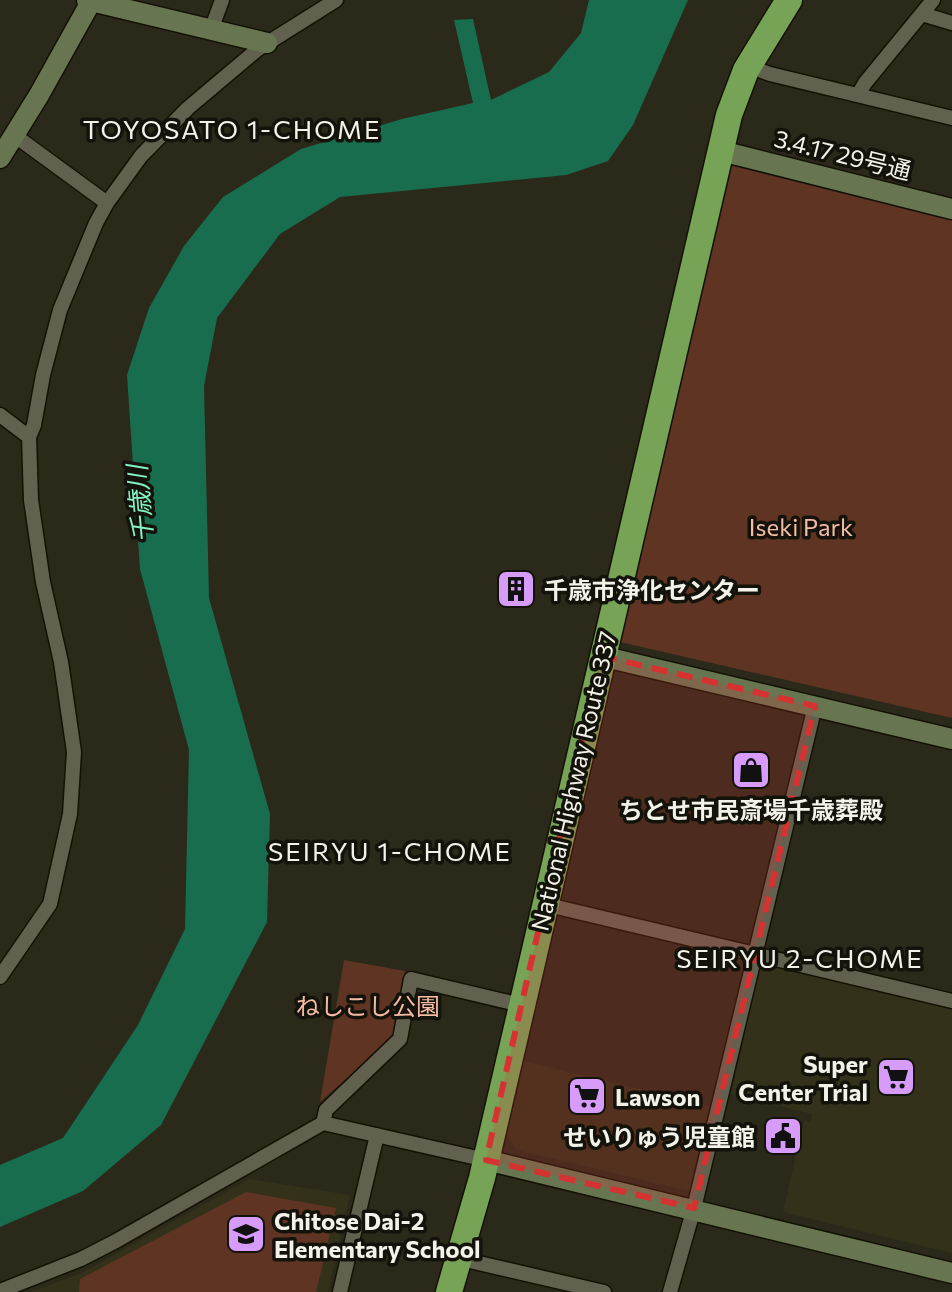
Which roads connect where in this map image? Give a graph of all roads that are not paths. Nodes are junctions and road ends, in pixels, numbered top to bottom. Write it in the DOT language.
graph roads {
  1 [pos="90,0"];
  2 [pos="222,0"];
  3 [pos="336,0"];
  4 [pos="789,0"];
  5 [pos="933,0"];
  6 [pos="922,14"];
  7 [pos="952,23"];
  8 [pos="211,30"];
  9 [pos="267,43"];
  10 [pos="748,66"];
  11 [pos="858,95"];
  12 [pos="952,118"];
  13 [pos="14,135"];
  14 [pos="721,151"];
  15 [pos="0,158"];
  16 [pos="107,203"];
  17 [pos="952,209"];
  18 [pos="0,415"];
  19 [pos="29,437"];
  20 [pos="601,656"];
  21 [pos="815,706"];
  22 [pos="952,739"];
  23 [pos="544,904"];
  24 [pos="755,953"];
  25 [pos="0,977"];
  26 [pos="952,1001"];
  27 [pos="521,1005"];
  28 [pos="323,1123"];
  29 [pos="377,1135"];
  30 [pos="486,1160"];
  31 [pos="694,1208"];
  32 [pos="457,1258"];
  33 [pos="952,1273"];
  34 [pos="560,1287"];
  35 [pos="0,1291"];
  36 [pos="340,1292"];
  37 [pos="449,1292"];
  38 [pos="604,1292"];
  39 [pos="670,1292"];
  1 -- 8 [label="street"];
  1 -- 13 [label="street"];
  2 -- 8 [label="street"];
  3 -- 9 [label="street"];
  4 -- 10 [label="highway, National Highway Route 337"];
  5 -- 6 [label="street"];
  6 -- 7 [label="street"];
  6 -- 11 [label="street"];
  8 -- 9 [label="street"];
  9 -- 16 [label="street"];
  10 -- 11 [label="street"];
  10 -- 14 [label="highway, National Highway Route 337"];
  11 -- 12 [label="street"];
  13 -- 15 [label="street"];
  13 -- 16 [label="street"];
  14 -- 17 [label="street, 3.4.17 29号通"];
  14 -- 20 [label="highway, National Highway Route 337"];
  16 -- 19 [label="street"];
  18 -- 19 [label="street"];
  19 -- 25 [label="street"];
  20 -- 21 [label="street"];
  20 -- 23 [label="highway, National Highway Route 337"];
  21 -- 22 [label="street"];
  21 -- 24 [label="street"];
  23 -- 24 [label="street"];
  23 -- 27 [label="highway, National Highway Route 337"];
  24 -- 26 [label="street"];
  24 -- 31 [label="street"];
  27 -- 28 [label="street"];
  27 -- 30 [label="highway, National Highway Route 337"];
  28 -- 29 [label="street"];
  28 -- 35 [label="street"];
  29 -- 30 [label="street"];
  29 -- 36 [label="street"];
  30 -- 31 [label="street"];
  30 -- 32 [label="highway, National Highway Route 337"];
  31 -- 33 [label="street"];
  31 -- 39 [label="street"];
  32 -- 34 [label="street"];
  32 -- 37 [label="highway, National Highway Route 337"];
  34 -- 38 [label="street"];
}
